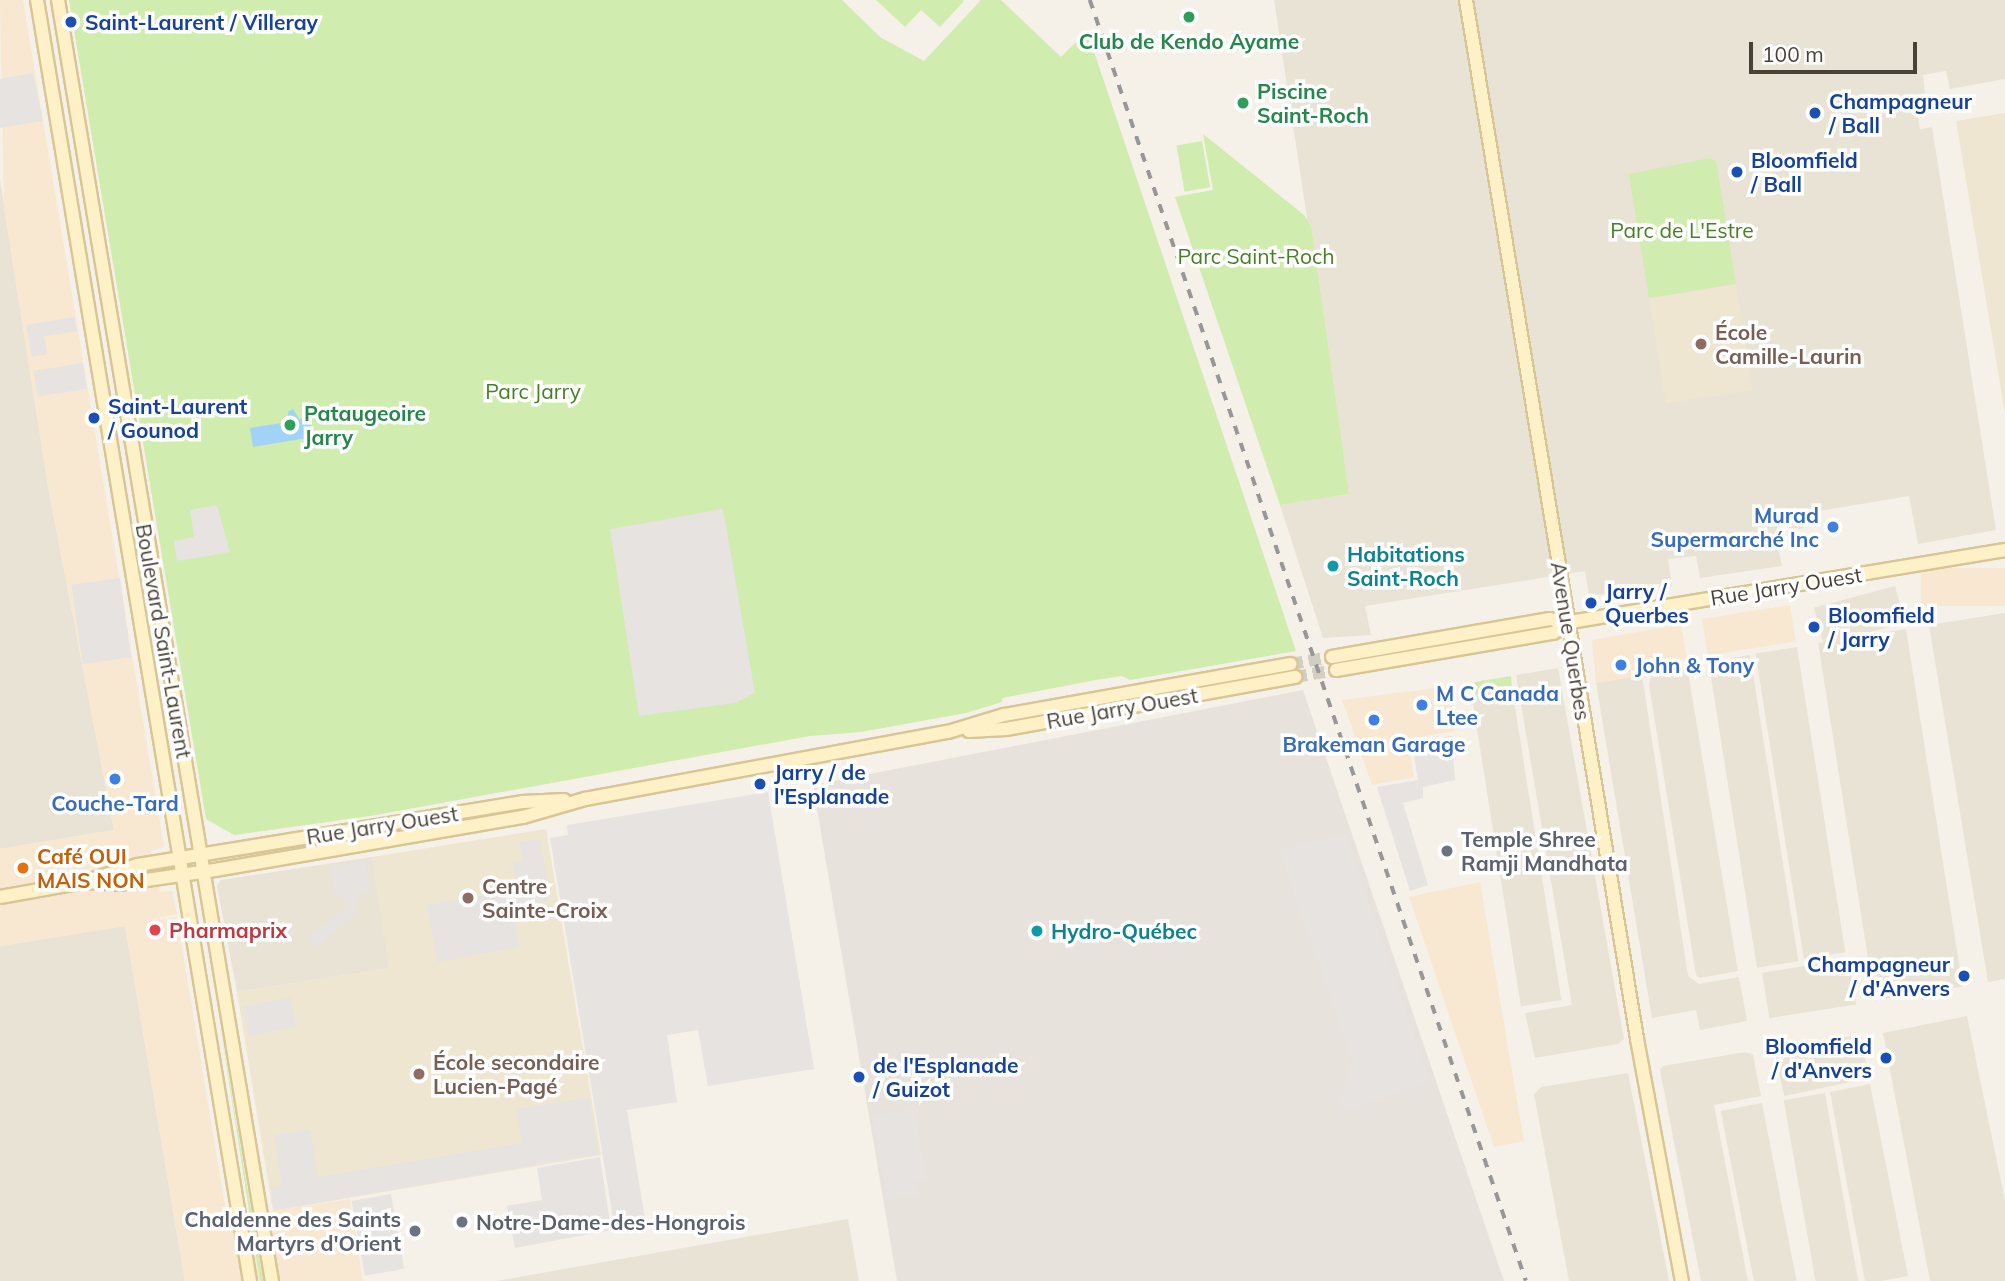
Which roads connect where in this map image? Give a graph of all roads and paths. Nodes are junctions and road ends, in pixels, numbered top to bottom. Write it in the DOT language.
graph roads {
  1 [pos="37,0"];
  2 [pos="58,0"];
  3 [pos="1466,0"];
  4 [pos="2005,550"];
  5 [pos="1568,623"];
  6 [pos="1332,657"];
  7 [pos="1291,664"];
  8 [pos="1336,670"];
  9 [pos="1295,677"];
  10 [pos="948,732"];
  11 [pos="585,799"];
  12 [pos="201,855"];
  13 [pos="179,858"];
  14 [pos="204,871"];
  15 [pos="182,874"];
  16 [pos="84,882"];
  17 [pos="0,897"];
  18 [pos="250,1281"];
  19 [pos="272,1281"];
  20 [pos="1682,1281"];
  1 -- 13 [label="main road, Boulevard Saint-Laurent"];
  2 -- 12 [label="main road, Boulevard Saint-Laurent"];
  3 -- 5 [label="main road, Avenue Querbes"];
  4 -- 5 [label="main road, Rue Jarry Ouest"];
  5 -- 6 [label="main road, Rue Jarry Ouest"];
  5 -- 8 [label="main road, Rue Jarry Ouest"];
  5 -- 20 [label="main road, Avenue Querbes"];
  7 -- 10 [label="main road, Rue Jarry Ouest"];
  9 -- 10 [label="main road, Rue Jarry Ouest"];
  10 -- 11 [label="main road, Rue Jarry Ouest"];
  11 -- 12 [label="main road, Rue Jarry Ouest"];
  11 -- 14 [label="main road, Rue Jarry Ouest"];
  12 -- 13 [label="main road, Rue Jarry Ouest"];
  12 -- 14 [label="main road, Boulevard Saint-Laurent"];
  13 -- 15 [label="main road, Boulevard Saint-Laurent"];
  13 -- 16 [label="main road, Rue Jarry Ouest"];
  14 -- 15 [label="main road, Rue Jarry Ouest"];
  14 -- 19 [label="main road, Boulevard Saint-Laurent"];
  15 -- 16 [label="main road, Rue Jarry Ouest"];
  15 -- 18 [label="main road, Boulevard Saint-Laurent"];
  16 -- 17 [label="main road"];
}
